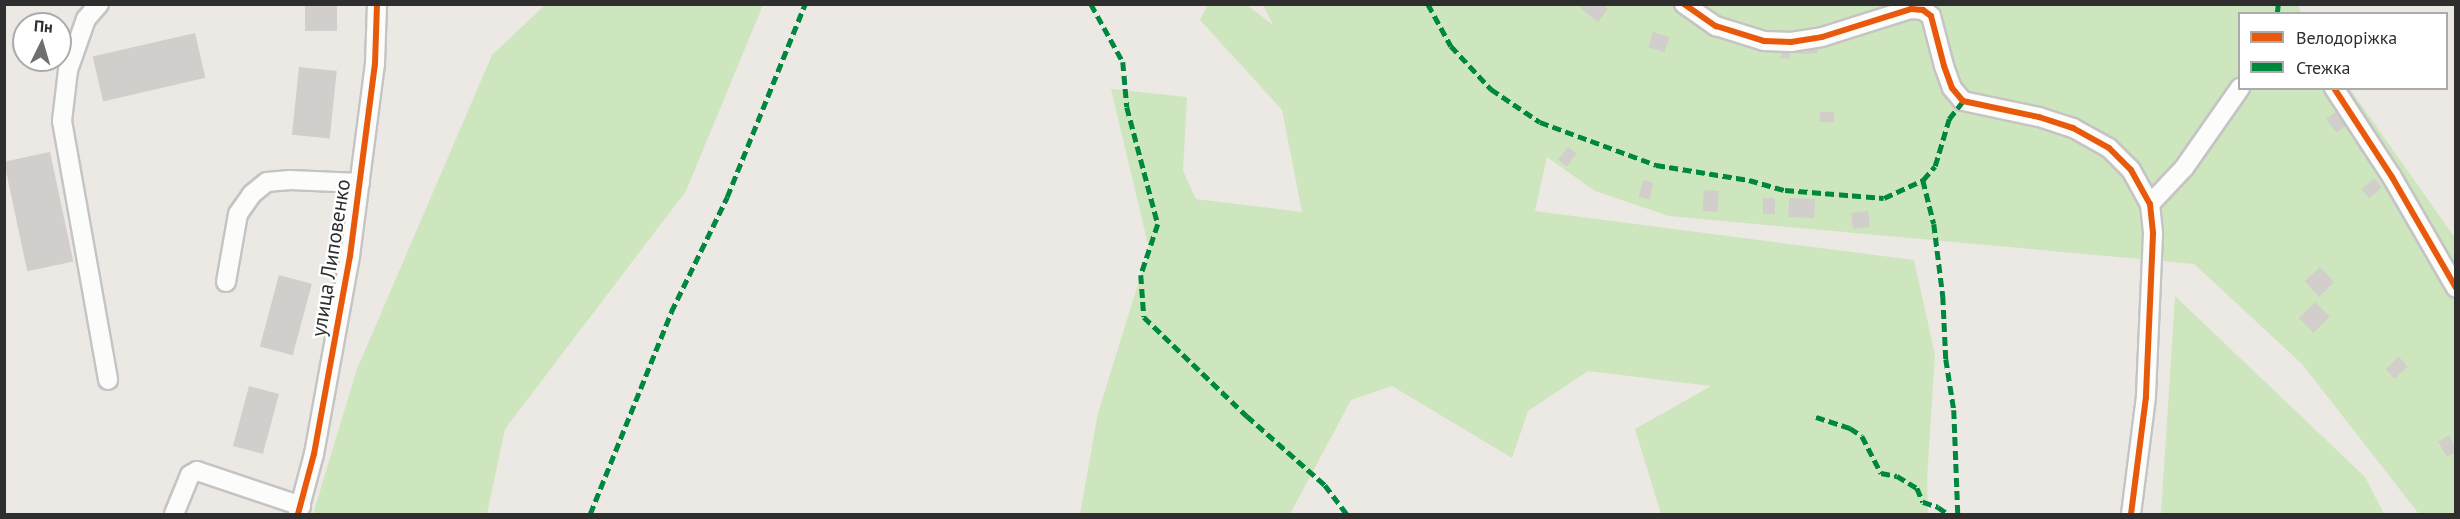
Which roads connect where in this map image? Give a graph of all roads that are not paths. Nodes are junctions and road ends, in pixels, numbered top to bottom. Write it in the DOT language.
graph roads {
  1 [pos="99,4"];
  2 [pos="378,4"];
  3 [pos="1684,4"];
  4 [pos="2239,90"];
  5 [pos="2335,90"];
  6 [pos="360,183"];
  7 [pos="2150,204"];
  8 [pos="226,282"];
  9 [pos="2456,288"];
  10 [pos="108,380"];
  11 [pos="300,510"];
  12 [pos="174,514"];
  13 [pos="2131,514"];
  1 -- 10 [label="street"];
  2 -- 6 [label="street, улица Липовенко"];
  3 -- 7 [label="street"];
  4 -- 7 [label="street"];
  5 -- 9 [label="street"];
  6 -- 8 [label="street"];
  6 -- 11 [label="street, улица Липовенко"];
  7 -- 13 [label="street"];
  11 -- 12 [label="street"];
}
